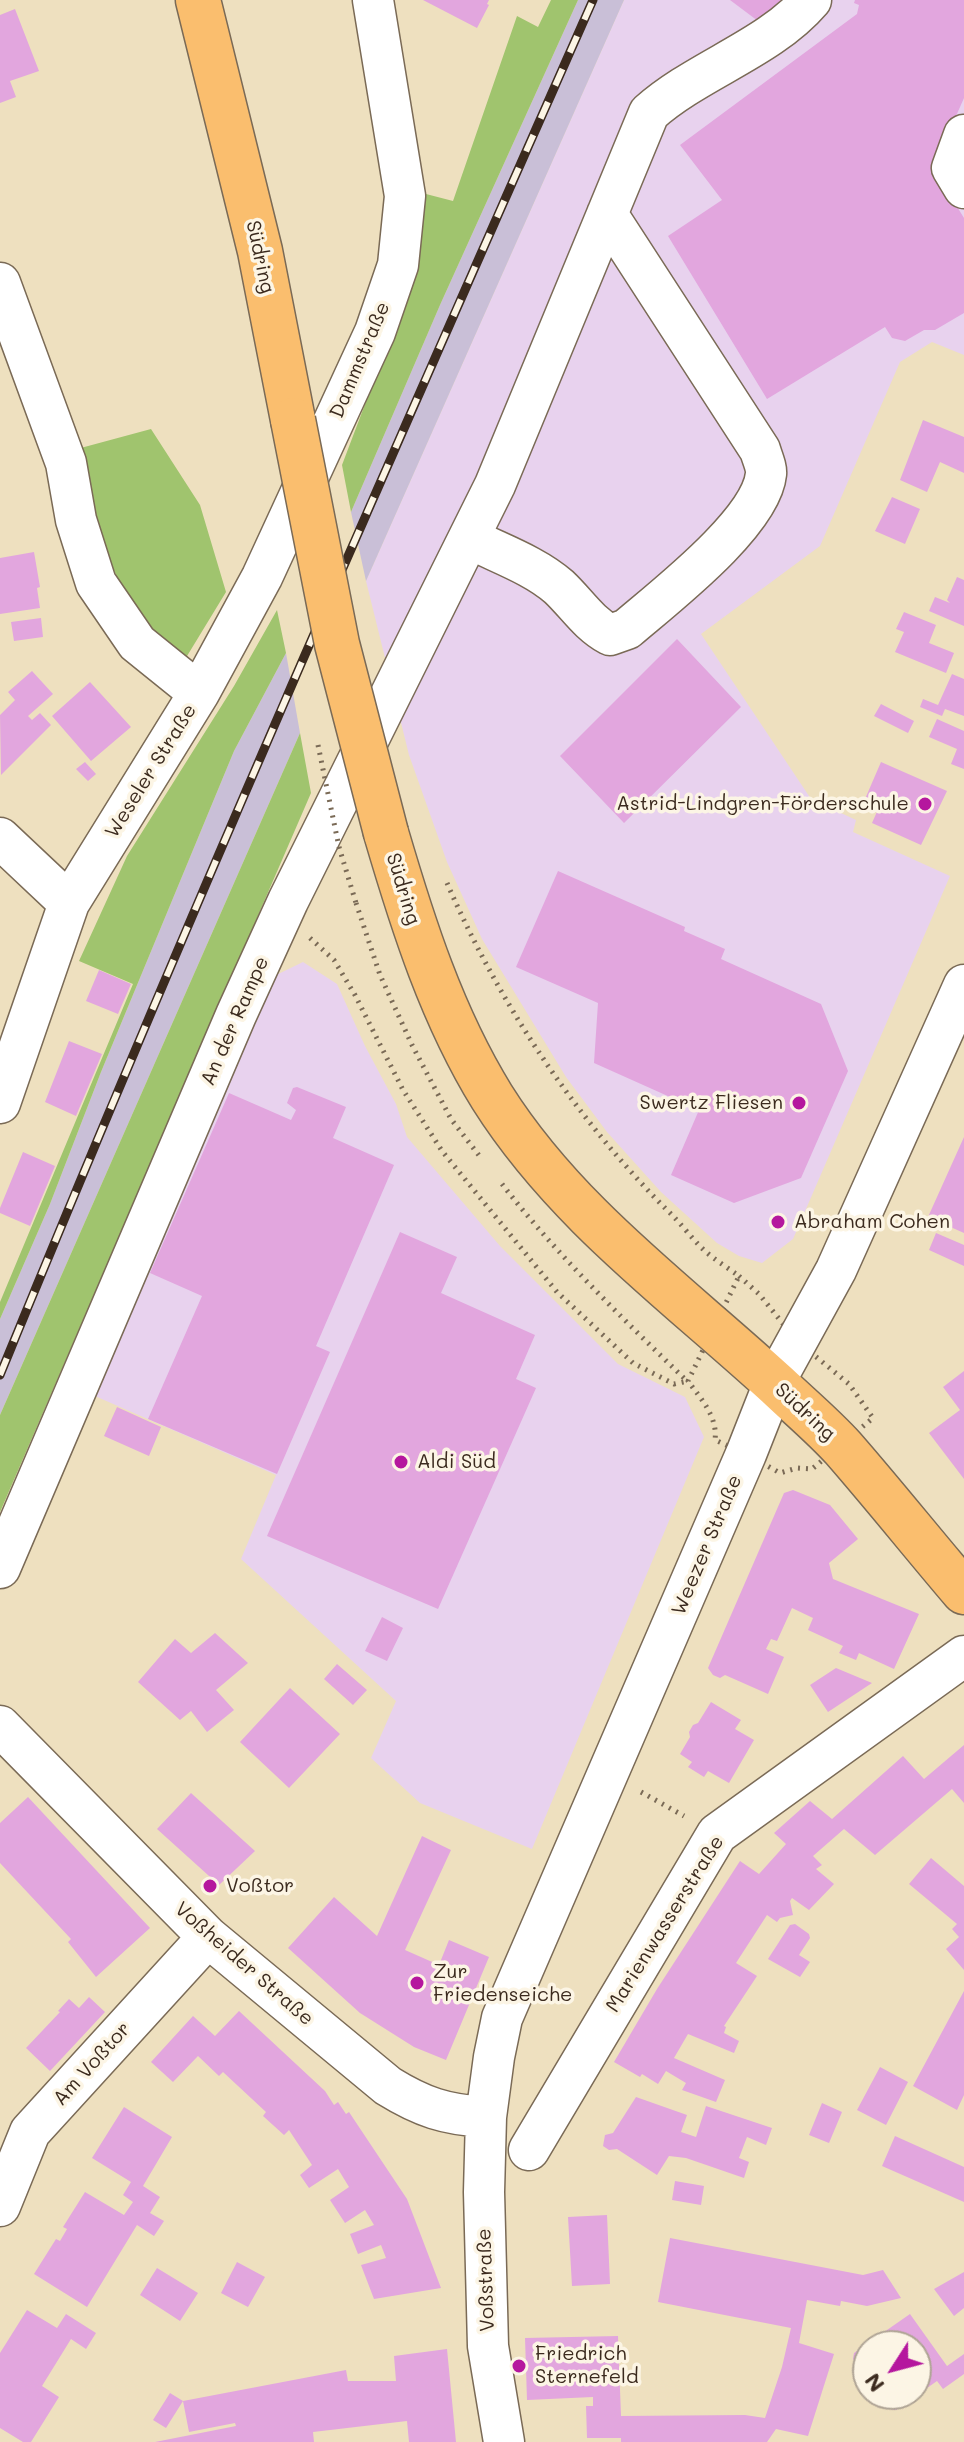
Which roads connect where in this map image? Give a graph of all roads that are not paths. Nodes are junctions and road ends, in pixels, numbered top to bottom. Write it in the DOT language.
graph roads {
  1 [pos="198,0"];
  2 [pos="373,0"];
  3 [pos="811,0"];
  4 [pos="964,135"];
  5 [pos="964,188"];
  6 [pos="607,214"];
  7 [pos="0,283"];
  8 [pos="469,538"];
  9 [pos="199,693"];
  10 [pos="0,838"];
  11 [pos="69,903"];
  12 [pos="964,985"];
  13 [pos="0,1103"];
  14 [pos="774,1383"];
  15 [pos="0,1568"];
  16 [pos="964,1592"];
  17 [pos="964,1656"];
  18 [pos="0,1726"];
  19 [pos="208,1937"];
  20 [pos="486,2117"];
  21 [pos="529,2150"];
  22 [pos="0,2206"];
  23 [pos="504,2442"];
  1 -- 14 [label="main road, Südring, bridge"];
  2 -- 9 [label="street, Dammstraße"];
  3 -- 6 [label="street, An der Rampe"];
  4 -- 5 [label="street"];
  6 -- 8 [label="street, An der Rampe"];
  6 -- 8 [label="street"];
  7 -- 9 [label="street, Weseler Straße"];
  8 -- 15 [label="street, An der Rampe"];
  9 -- 11 [label="street, Weseler Straße"];
  10 -- 11 [label="street"];
  11 -- 13 [label="street, Weseler Straße"];
  12 -- 14 [label="street, Weezer Straße"];
  14 -- 16 [label="main road, Südring"];
  14 -- 20 [label="street, Weezer Straße"];
  17 -- 21 [label="street, Marienwasserstraße"];
  18 -- 19 [label="street, Voßheider Straße"];
  19 -- 20 [label="street, Voßheider Straße"];
  19 -- 22 [label="street, Am Voßtor"];
  20 -- 23 [label="street, Voßstraße"];
}
